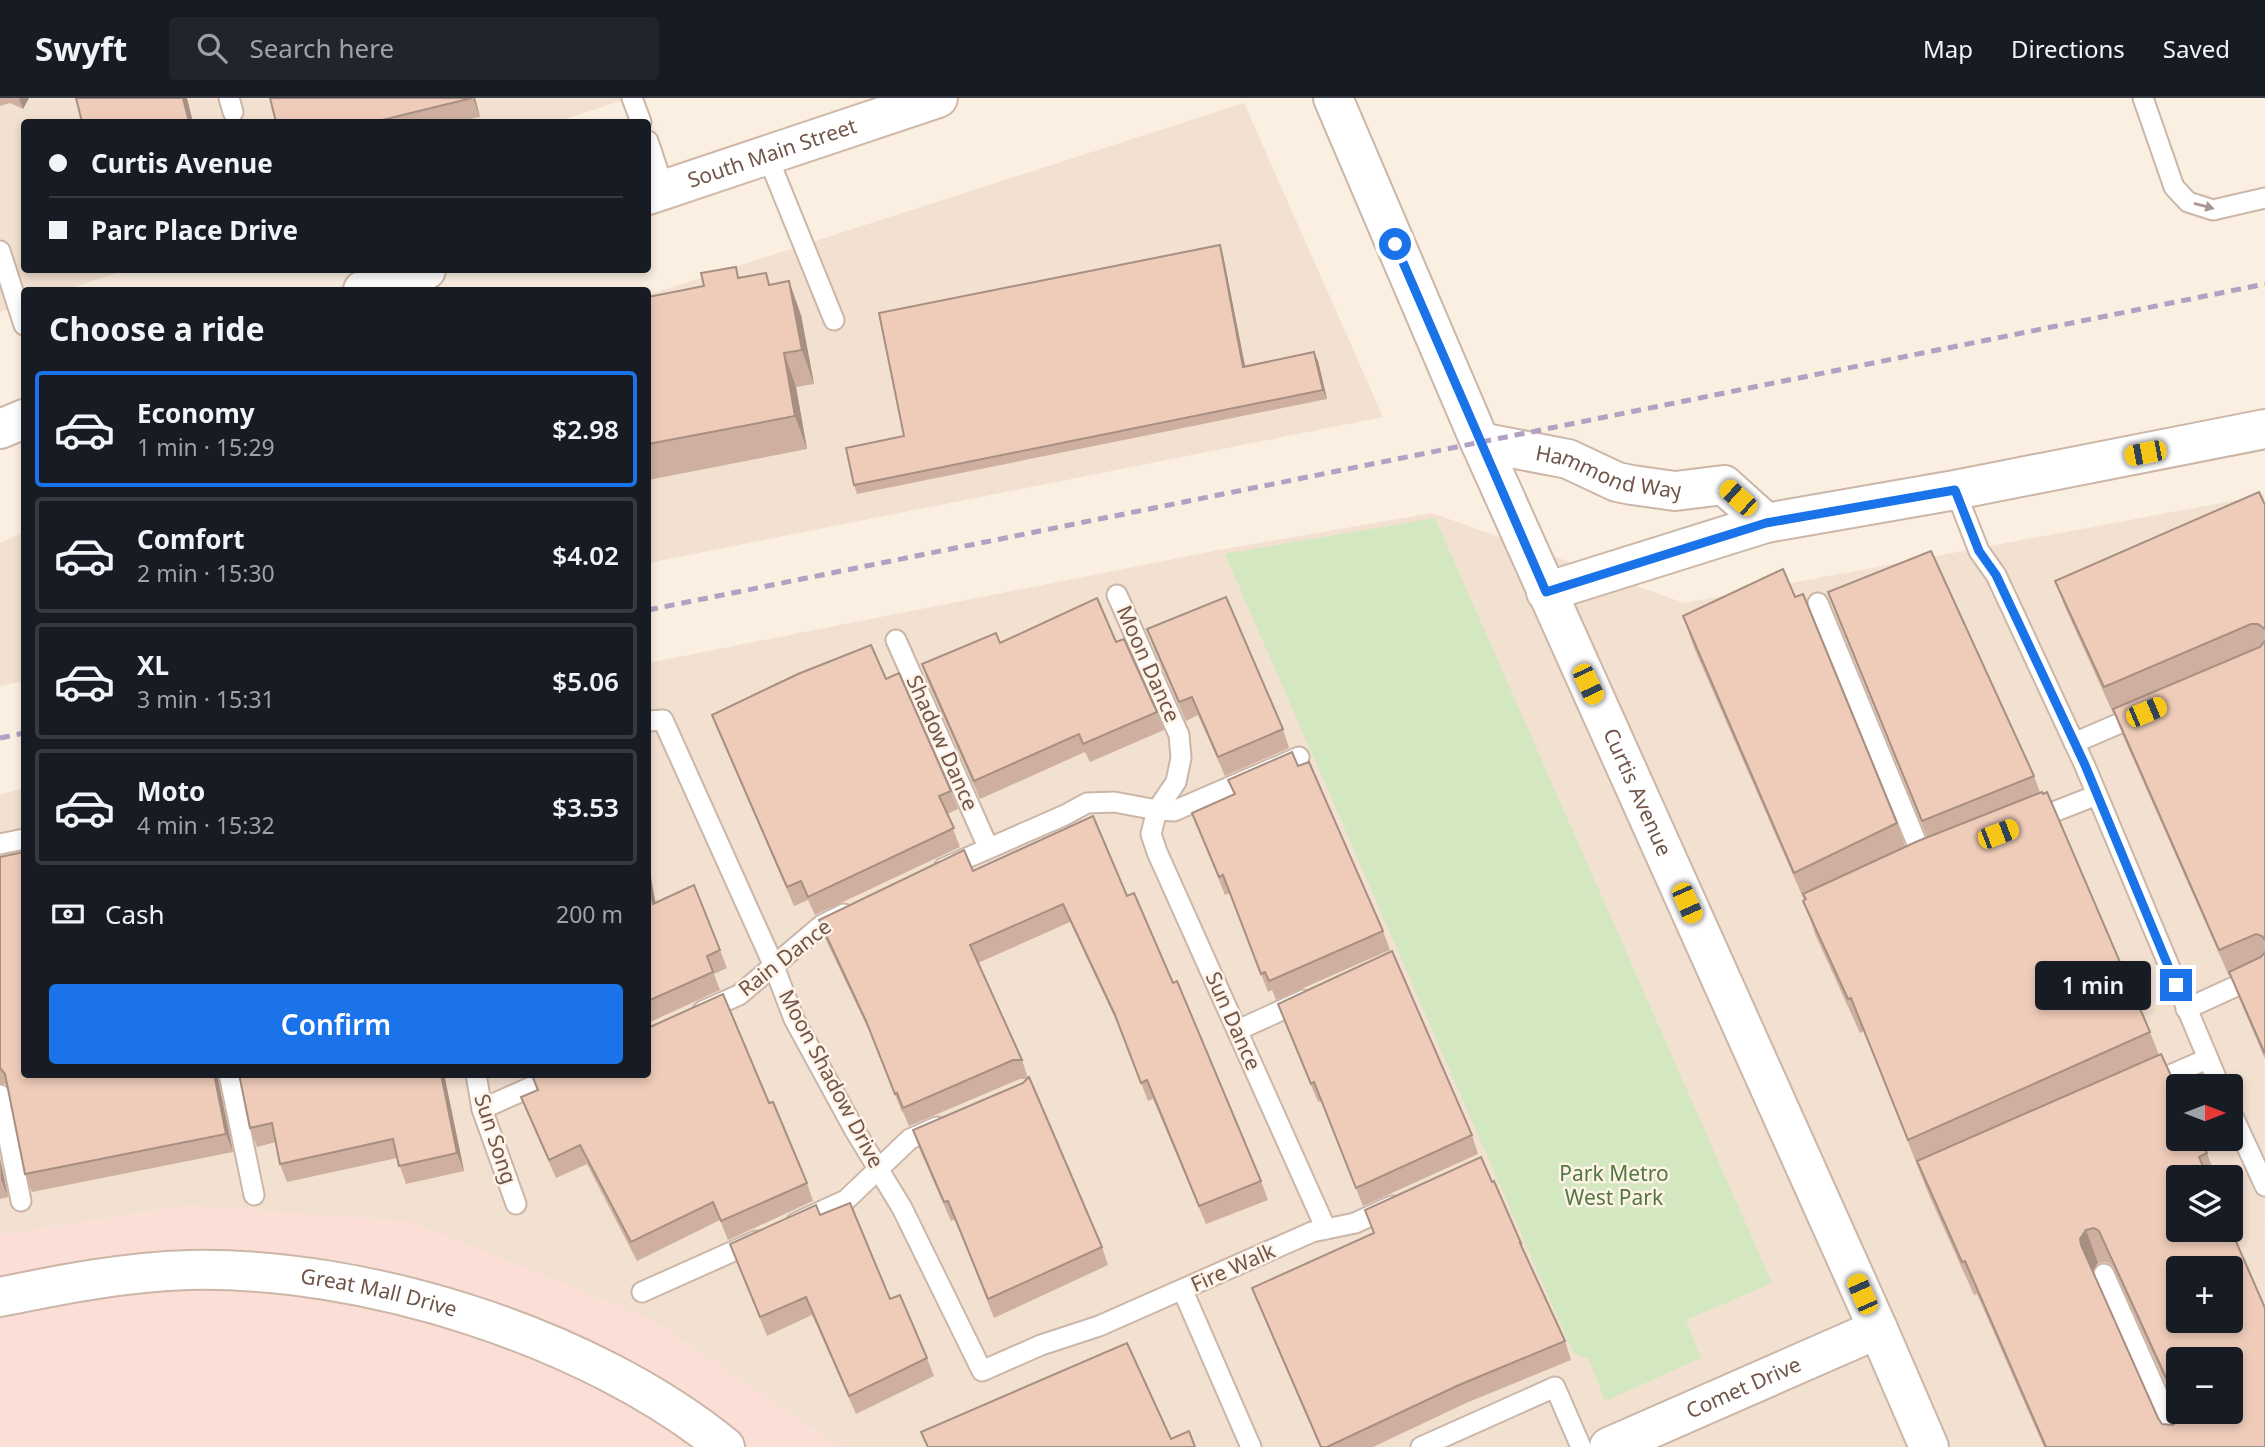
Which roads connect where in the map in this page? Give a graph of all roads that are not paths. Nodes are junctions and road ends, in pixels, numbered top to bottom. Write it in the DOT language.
graph roads {
  1 [pos="632,98"];
  2 [pos="938,98"];
  3 [pos="1333,98"];
  4 [pos="2143,98"];
  5 [pos="640,119"];
  6 [pos="767,155"];
  7 [pos="651,160"];
  8 [pos="656,192"];
  9 [pos="2265,198"];
  10 [pos="0,251"];
  11 [pos="417,273"];
  12 [pos="372,287"];
  13 [pos="21,316"];
  14 [pos="834,320"];
  15 [pos="21,420"];
  16 [pos="0,429"];
  17 [pos="2265,429"];
  18 [pos="1480,442"];
  19 [pos="1955,490"];
  20 [pos="1766,523"];
  21 [pos="1546,592"];
  22 [pos="1117,594"];
  23 [pos="1818,603"];
  24 [pos="896,640"];
  25 [pos="2163,705"];
  26 [pos="651,722"];
  27 [pos="2074,743"];
  28 [pos="1299,757"];
  29 [pos="2097,795"];
  30 [pos="1157,810"];
  31 [pos="2011,829"];
  32 [pos="21,840"];
  33 [pos="0,844"];
  34 [pos="988,847"];
  35 [pos="1924,863"];
  36 [pos="929,875"];
  37 [pos="858,908"];
  38 [pos="773,964"];
  39 [pos="2265,973"];
  40 [pos="1326,990"];
  41 [pos="2186,1009"];
  42 [pos="682,1020"];
  43 [pos="1238,1030"];
  44 [pos="2207,1059"];
  45 [pos="2214,1074"];
  46 [pos="230,1078"];
  47 [pos="477,1078"];
  48 [pos="551,1078"];
  49 [pos="2130,1093"];
  50 [pos="0,1095"];
  51 [pos="482,1109"];
  52 [pos="948,1123"];
  53 [pos="2244,1140"];
  54 [pos="878,1170"];
  55 [pos="2265,1186"];
  56 [pos="254,1195"];
  57 [pos="1406,1200"];
  58 [pos="21,1202"];
  59 [pos="516,1204"];
  60 [pos="1326,1229"];
  61 [pos="2104,1274"];
  62 [pos="1183,1291"];
  63 [pos="642,1292"];
  64 [pos="0,1297"];
  65 [pos="1878,1329"];
  66 [pos="982,1371"];
  67 [pos="725,1447"];
  68 [pos="1251,1447"];
  69 [pos="1421,1447"];
  70 [pos="1581,1447"];
  71 [pos="1609,1447"];
  72 [pos="1929,1447"];
  73 [pos="2181,1447"];
  1 -- 5 [label="lane"];
  2 -- 6 [label="street, South Main Street"];
  3 -- 18 [label="street, Curtis Avenue"];
  4 -- 9 [label="lane, one-way"];
  6 -- 8 [label="street, South Main Street"];
  6 -- 14 [label="lane"];
  7 -- 8 [label="lane"];
  10 -- 13 [label="lane"];
  11 -- 12 [label="street"];
  15 -- 16 [label="street"];
  17 -- 19 [label="street"];
  18 -- 20 [label="street, Hammond Way"];
  18 -- 21 [label="street, Curtis Avenue"];
  19 -- 20 [label="street"];
  19 -- 27 [label="lane"];
  20 -- 21 [label="street"];
  21 -- 65 [label="street, Curtis Avenue"];
  22 -- 30 [label="lane, Moon Dance"];
  23 -- 35 [label="lane"];
  24 -- 34 [label="lane, Shadow Dance"];
  25 -- 27 [label="lane"];
  26 -- 38 [label="lane, Moon Shadow Drive"];
  27 -- 29 [label="lane"];
  28 -- 30 [label="lane"];
  29 -- 31 [label="lane"];
  29 -- 41 [label="lane"];
  30 -- 34 [label="lane"];
  30 -- 43 [label="lane, Sun Dance"];
  32 -- 33 [label="lane"];
  34 -- 36 [label="lane"];
  37 -- 38 [label="lane, Rain Dance"];
  38 -- 42 [label="lane, Rain Dance"];
  38 -- 54 [label="lane, Moon Shadow Drive"];
  39 -- 41 [label="lane"];
  40 -- 43 [label="lane"];
  41 -- 44 [label="lane"];
  43 -- 60 [label="lane, Sun Dance"];
  44 -- 45 [label="lane"];
  44 -- 49 [label="lane"];
  46 -- 56 [label="lane"];
  47 -- 51 [label="lane, Sun Song"];
  48 -- 51 [label="lane"];
  50 -- 58 [label="lane"];
  51 -- 59 [label="lane, Sun Song"];
  52 -- 54 [label="lane"];
  53 -- 55 [label="lane"];
  54 -- 63 [label="lane"];
  54 -- 66 [label="lane, Moon Shadow Drive"];
  57 -- 60 [label="lane, Fire Walk"];
  60 -- 62 [label="lane, Fire Walk"];
  61 -- 73 [label="lane"];
  62 -- 66 [label="lane, Fire Walk"];
  62 -- 68 [label="lane"];
  64 -- 67 [label="street, Great Mall Drive"];
  65 -- 71 [label="street, Comet Drive"];
  65 -- 72 [label="street, Curtis Avenue"];
  69 -- 70 [label="lane"];
}
